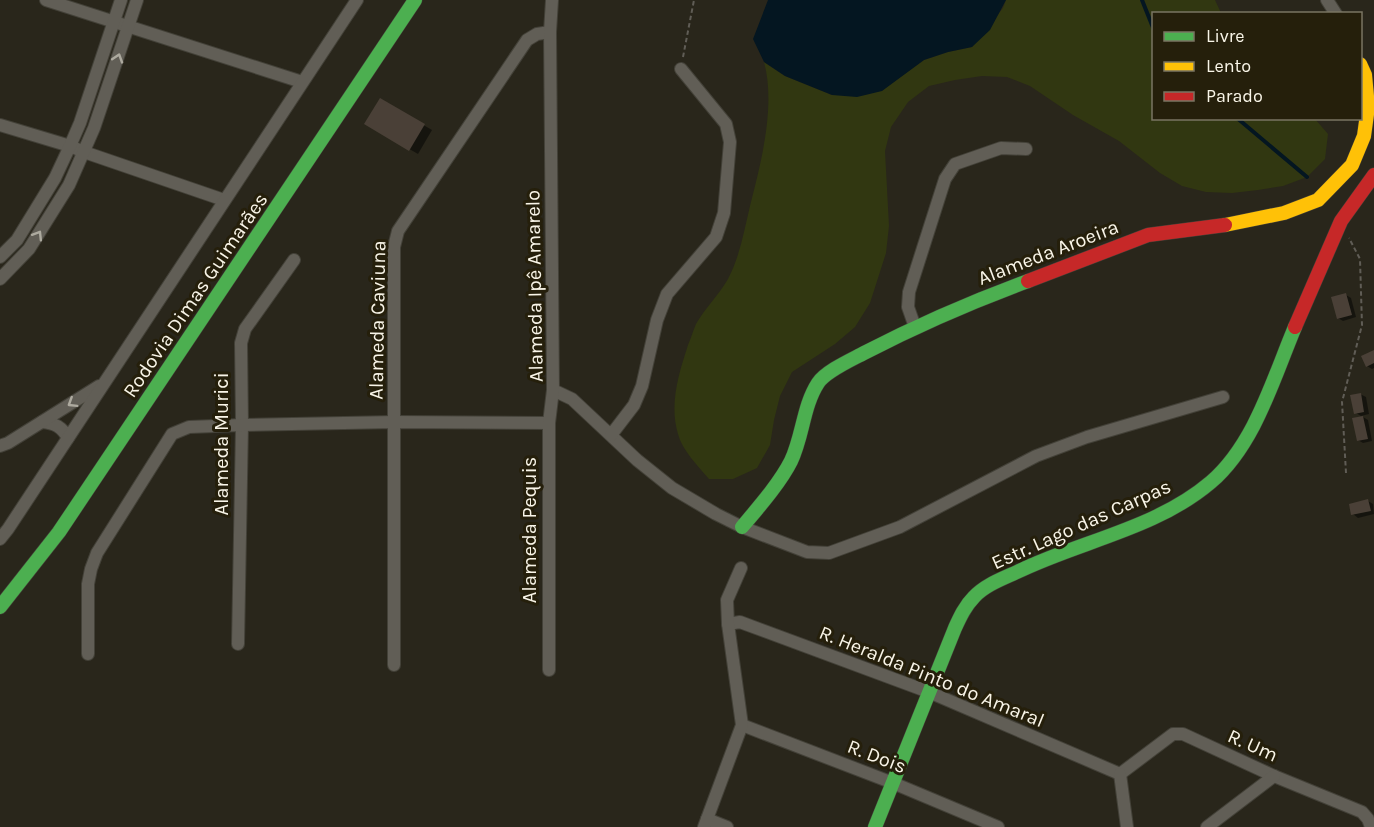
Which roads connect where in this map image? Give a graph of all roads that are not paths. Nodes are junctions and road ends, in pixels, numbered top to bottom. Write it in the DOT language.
graph roads {
  1 [pos="46,0"];
  2 [pos="121,0"];
  3 [pos="137,0"];
  4 [pos="357,0"];
  5 [pos="415,0"];
  6 [pos="551,2"];
  7 [pos="114,22"];
  8 [pos="128,27"];
  9 [pos="550,32"];
  10 [pos="1362,68"];
  11 [pos="681,69"];
  12 [pos="302,82"];
  13 [pos="0,125"];
  14 [pos="70,146"];
  15 [pos="1026,149"];
  16 [pos="84,152"];
  17 [pos="1374,176"];
  18 [pos="224,200"];
  19 [pos="0,257"];
  20 [pos="294,260"];
  21 [pos="0,279"];
  22 [pos="915,327"];
  23 [pos="102,385"];
  24 [pos="553,390"];
  25 [pos="1223,397"];
  26 [pos="42,422"];
  27 [pos="395,422"];
  28 [pos="549,423"];
  29 [pos="242,425"];
  30 [pos="611,435"];
  31 [pos="68,438"];
  32 [pos="0,446"];
  33 [pos="742,527"];
  34 [pos="0,538"];
  35 [pos="741,568"];
  36 [pos="0,608"];
  37 [pos="728,624"];
  38 [pos="238,644"];
  39 [pos="88,654"];
  40 [pos="394,665"];
  41 [pos="549,670"];
  42 [pos="930,692"];
  43 [pos="742,725"];
  44 [pos="1120,774"];
  45 [pos="1274,776"];
  46 [pos="893,783"];
  47 [pos="706,823"];
  48 [pos="727,827"];
  49 [pos="875,827"];
  50 [pos="998,827"];
  51 [pos="1127,827"];
  52 [pos="1207,827"];
  53 [pos="1371,827"];
  1 -- 7 [label="street"];
  2 -- 7 [label="street"];
  3 -- 8 [label="street"];
  4 -- 12 [label="street"];
  5 -- 36 [label="street, Rodovia Dimas Guimarães"];
  6 -- 9 [label="street, Alameda Ipê Amarelo"];
  7 -- 8 [label="street"];
  7 -- 14 [label="street"];
  8 -- 12 [label="street"];
  16 -- 8 [label="street, one-way"];
  9 -- 24 [label="street, Alameda Ipê Amarelo"];
  9 -- 27 [label="street, Alameda Caviuna"];
  10 -- 22 [label="street, Alameda Aroeira"];
  11 -- 30 [label="street"];
  12 -- 18 [label="street"];
  13 -- 14 [label="street"];
  14 -- 16 [label="street"];
  14 -- 19 [label="street"];
  15 -- 22 [label="street"];
  16 -- 18 [label="street"];
  21 -- 16 [label="street, one-way"];
  17 -- 42 [label="street, Estr. Lago das Carpas"];
  18 -- 23 [label="street"];
  20 -- 29 [label="street, Alameda Murici"];
  22 -- 33 [label="street, Alameda Aroeira"];
  23 -- 26 [label="street, one-way"];
  23 -- 31 [label="street"];
  24 -- 28 [label="street, Alameda Pequis"];
  24 -- 30 [label="street, Alameda Ipê Amarelo"];
  25 -- 33 [label="street, Alameda Ipê Amarelo"];
  26 -- 31 [label="street"];
  26 -- 32 [label="street"];
  27 -- 28 [label="street"];
  27 -- 29 [label="street"];
  27 -- 40 [label="street, Alameda Caviuna"];
  28 -- 41 [label="street, Alameda Pequis"];
  29 -- 38 [label="street, Alameda Murici"];
  29 -- 39 [label="street"];
  30 -- 33 [label="street, Alameda Ipê Amarelo"];
  31 -- 34 [label="street"];
  35 -- 37 [label="street"];
  37 -- 42 [label="street, R. Heralda Pinto do Amaral"];
  37 -- 43 [label="street"];
  42 -- 44 [label="street, R. Heralda Pinto do Amaral"];
  42 -- 46 [label="street, Estr. Lago das Carpas"];
  43 -- 46 [label="street, R. Dois"];
  43 -- 47 [label="street"];
  44 -- 45 [label="street, R. Um"];
  44 -- 51 [label="street"];
  45 -- 52 [label="street"];
  45 -- 53 [label="street, R. Um"];
  46 -- 49 [label="street, Estr. Lago das Carpas"];
  46 -- 50 [label="street, R. Dois"];
  47 -- 48 [label="street"];
}
